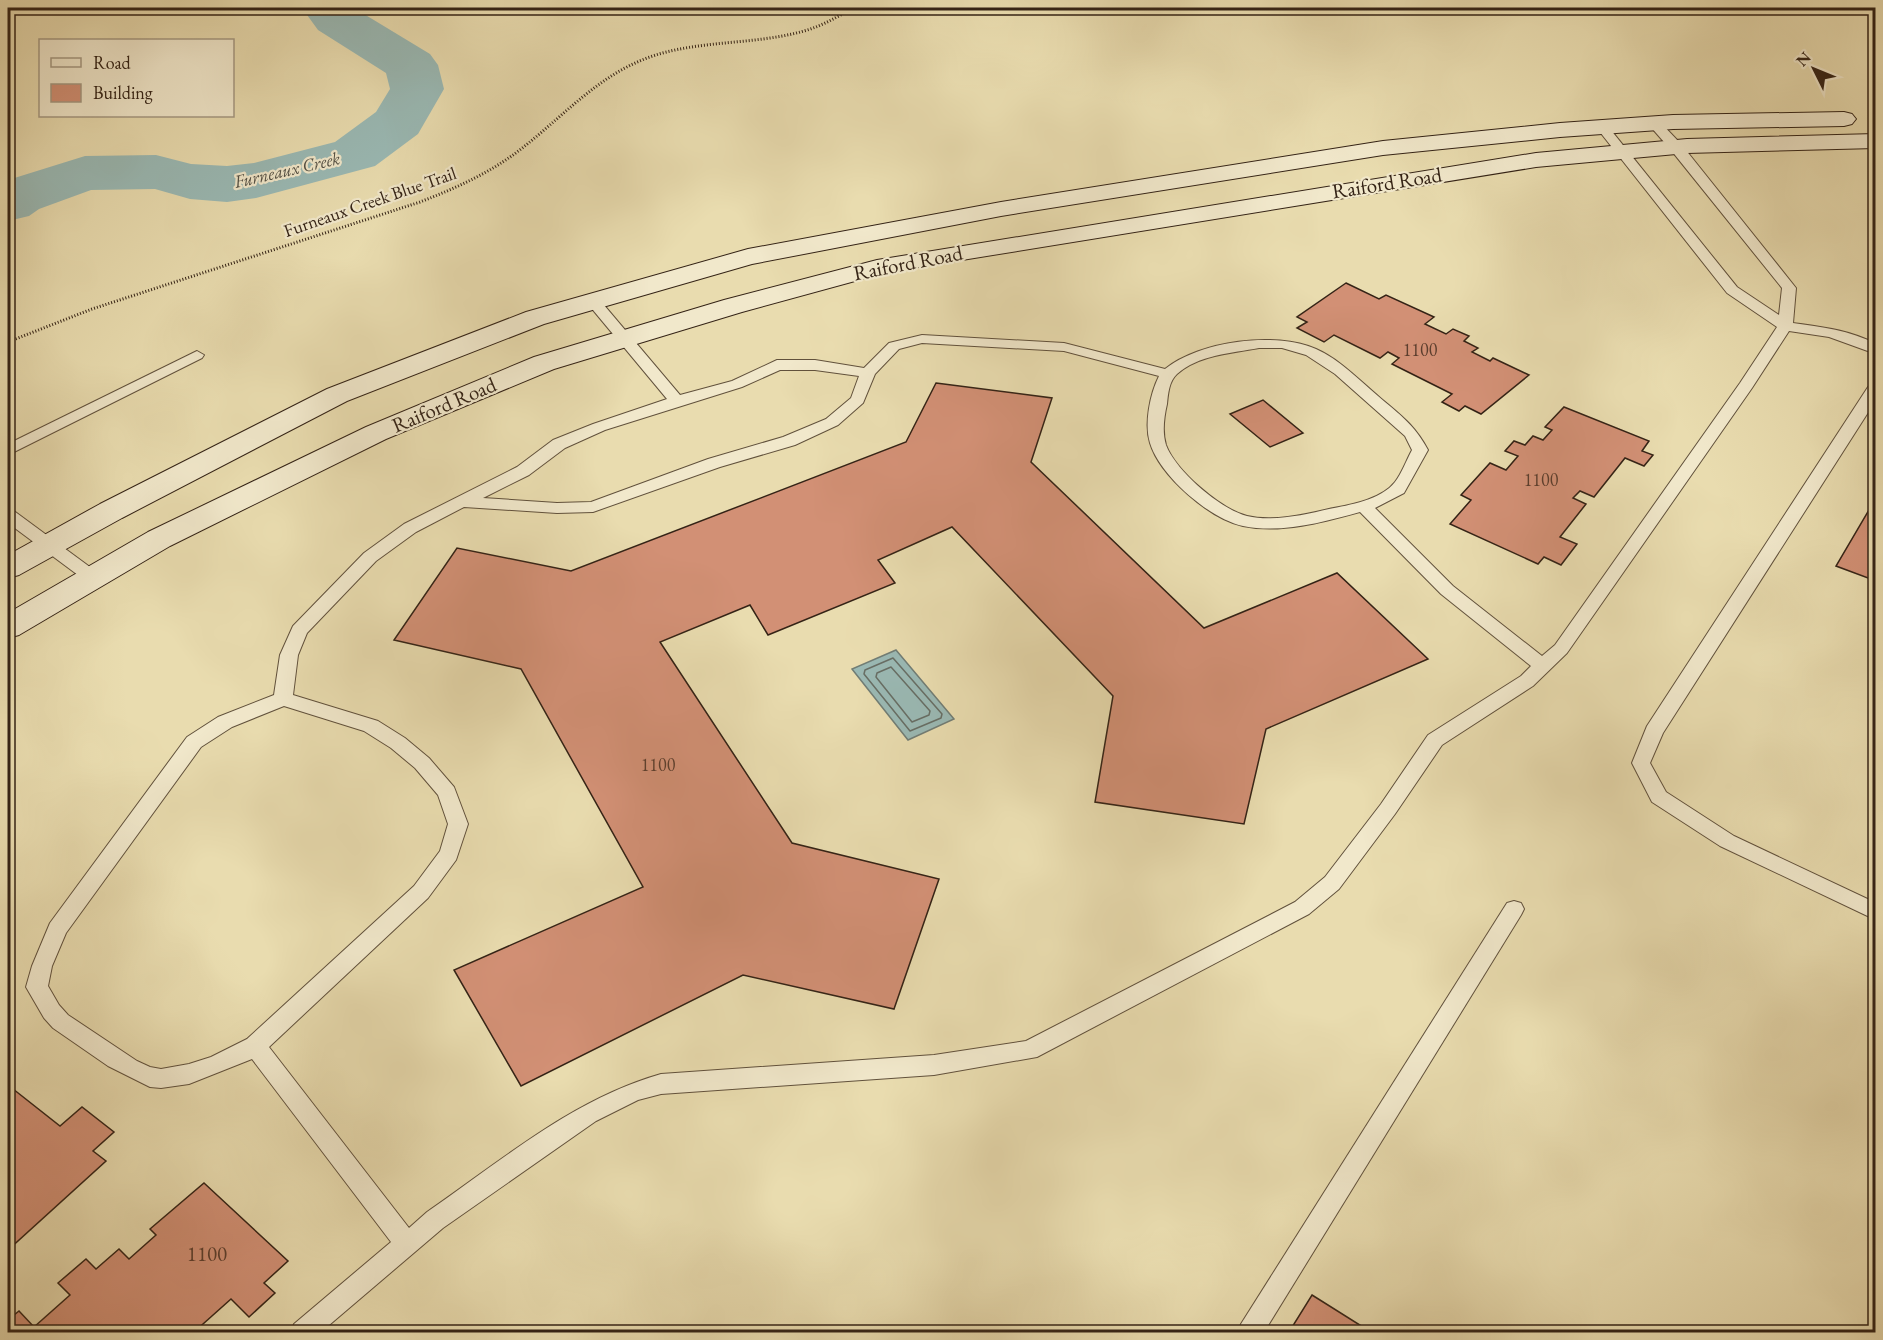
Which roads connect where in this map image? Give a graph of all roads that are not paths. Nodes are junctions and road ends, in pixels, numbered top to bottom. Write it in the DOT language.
graph roads {
  1 [pos="1875,120"];
  2 [pos="1654,123"];
  3 [pos="1602,127"];
  4 [pos="1875,141"];
  5 [pos="1676,147"];
  6 [pos="1619,152"];
  7 [pos="593,302"];
  8 [pos="1785,326"];
  9 [pos="623,339"];
  10 [pos="1875,350"];
  11 [pos="197,356"];
  12 [pos="868,374"];
  13 [pos="1168,374"];
  14 [pos="1875,387"];
  15 [pos="677,401"];
  16 [pos="8,450"];
  17 [pos="462,502"];
  18 [pos="1363,505"];
  19 [pos="8,515"];
  20 [pos="48,546"];
  21 [pos="8,568"];
  22 [pos="92,577"];
  23 [pos="8,627"];
  24 [pos="1543,666"];
  25 [pos="283,699"];
  26 [pos="1514,909"];
  27 [pos="1875,912"];
  28 [pos="255,1046"];
  29 [pos="407,1244"];
  30 [pos="303,1332"];
  31 [pos="1250,1332"];
  1 -- 2 [label="street, Raiford Road"];
  2 -- 3 [label="street, Raiford Road"];
  2 -- 5 [label="lane"];
  3 -- 6 [label="lane"];
  3 -- 7 [label="street, Raiford Road"];
  4 -- 5 [label="street, Raiford Road"];
  5 -- 6 [label="street, Raiford Road"];
  5 -- 8 [label="lane"];
  6 -- 8 [label="lane"];
  6 -- 9 [label="street, Raiford Road"];
  7 -- 9 [label="lane"];
  7 -- 20 [label="street, Raiford Road"];
  8 -- 10 [label="lane"];
  8 -- 24 [label="lane"];
  9 -- 15 [label="lane"];
  9 -- 22 [label="street, Raiford Road"];
  11 -- 16 [label="lane"];
  12 -- 13 [label="lane"];
  12 -- 15 [label="lane"];
  12 -- 17 [label="lane"];
  13 -- 18 [label="lane"];
  13 -- 18 [label="lane"];
  14 -- 27 [label="lane"];
  15 -- 17 [label="lane"];
  17 -- 25 [label="lane"];
  18 -- 24 [label="lane"];
  19 -- 20 [label="lane"];
  20 -- 21 [label="street, Raiford Road"];
  20 -- 22 [label="lane"];
  22 -- 23 [label="street, Raiford Road"];
  24 -- 29 [label="lane"];
  25 -- 28 [label="lane"];
  25 -- 28 [label="lane"];
  26 -- 31 [label="lane"];
  28 -- 29 [label="lane"];
  29 -- 30 [label="lane"];
}
